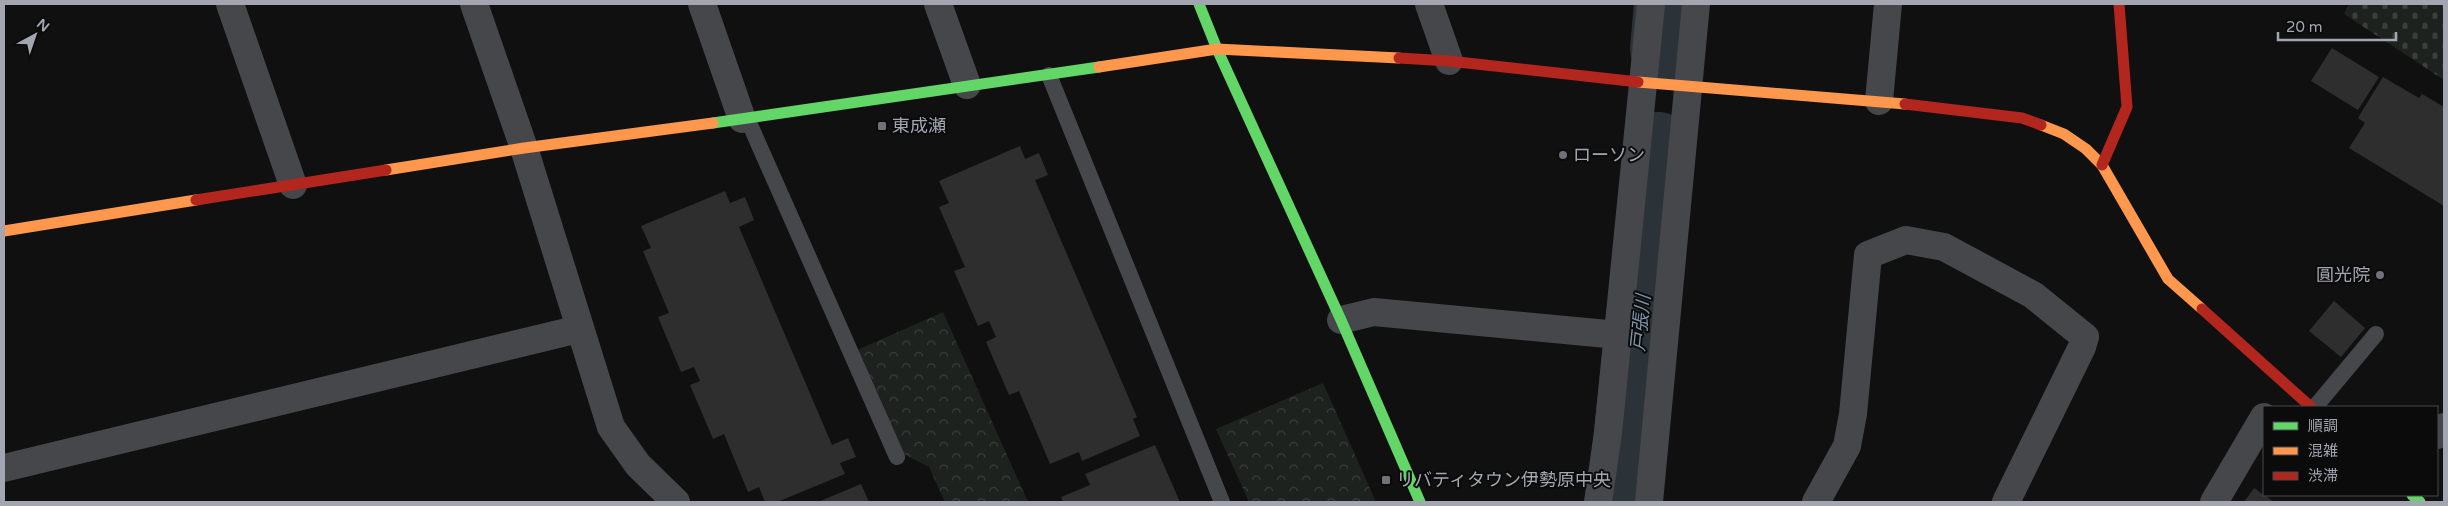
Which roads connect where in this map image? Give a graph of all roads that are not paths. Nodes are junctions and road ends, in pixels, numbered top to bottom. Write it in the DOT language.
graph roads {
  1 [pos="230,4"];
  2 [pos="474,4"];
  3 [pos="702,4"];
  4 [pos="938,4"];
  5 [pos="1199,4"];
  6 [pos="1429,4"];
  7 [pos="1651,4"];
  8 [pos="1696,4"];
  9 [pos="1888,4"];
  10 [pos="2119,4"];
  11 [pos="1217,49"];
  12 [pos="1449,61"];
  13 [pos="1049,75"];
  14 [pos="1644,83"];
  15 [pos="967,85"];
  16 [pos="1688,86"];
  17 [pos="1878,101"];
  18 [pos="745,119"];
  19 [pos="524,148"];
  20 [pos="2102,165"];
  21 [pos="293,184"];
  22 [pos="4,231"];
  23 [pos="1340,320"];
  24 [pos="579,329"];
  25 [pos="1618,334"];
  26 [pos="2376,334"];
  27 [pos="2284,383"];
  28 [pos="2271,406"];
  29 [pos="2312,406"];
  30 [pos="2314,406"];
  31 [pos="2263,419"];
  32 [pos="897,457"];
  33 [pos="4,468"];
  34 [pos="676,502"];
  35 [pos="1222,502"];
  36 [pos="1420,502"];
  37 [pos="1598,502"];
  38 [pos="1649,502"];
  39 [pos="1816,502"];
  40 [pos="2006,502"];
  41 [pos="2214,502"];
  1 -- 21 [label="street"];
  2 -- 19 [label="street"];
  3 -- 18 [label="street"];
  4 -- 15 [label="street"];
  5 -- 11 [label="street"];
  6 -- 12 [label="street"];
  7 -- 14 [label="street"];
  8 -- 16 [label="street"];
  9 -- 17 [label="street"];
  10 -- 20 [label="street"];
  11 -- 12 [label="street"];
  11 -- 13 [label="street"];
  11 -- 23 [label="street"];
  12 -- 14 [label="street"];
  13 -- 15 [label="street"];
  13 -- 35 [label="lane"];
  14 -- 16 [label="street"];
  14 -- 25 [label="street"];
  15 -- 18 [label="street"];
  16 -- 17 [label="street"];
  16 -- 38 [label="street"];
  17 -- 20 [label="street"];
  18 -- 19 [label="street"];
  18 -- 32 [label="lane"];
  19 -- 21 [label="street"];
  19 -- 24 [label="street"];
  20 -- 27 [label="street"];
  21 -- 22 [label="street"];
  23 -- 25 [label="street"];
  23 -- 36 [label="street"];
  24 -- 33 [label="street"];
  24 -- 34 [label="street"];
  25 -- 37 [label="street"];
  26 -- 30 [label="lane"];
  27 -- 28 [label="street"];
  27 -- 29 [label="street"];
  31 -- 41 [label="street"];
  39 -- 40 [label="street"];
}
